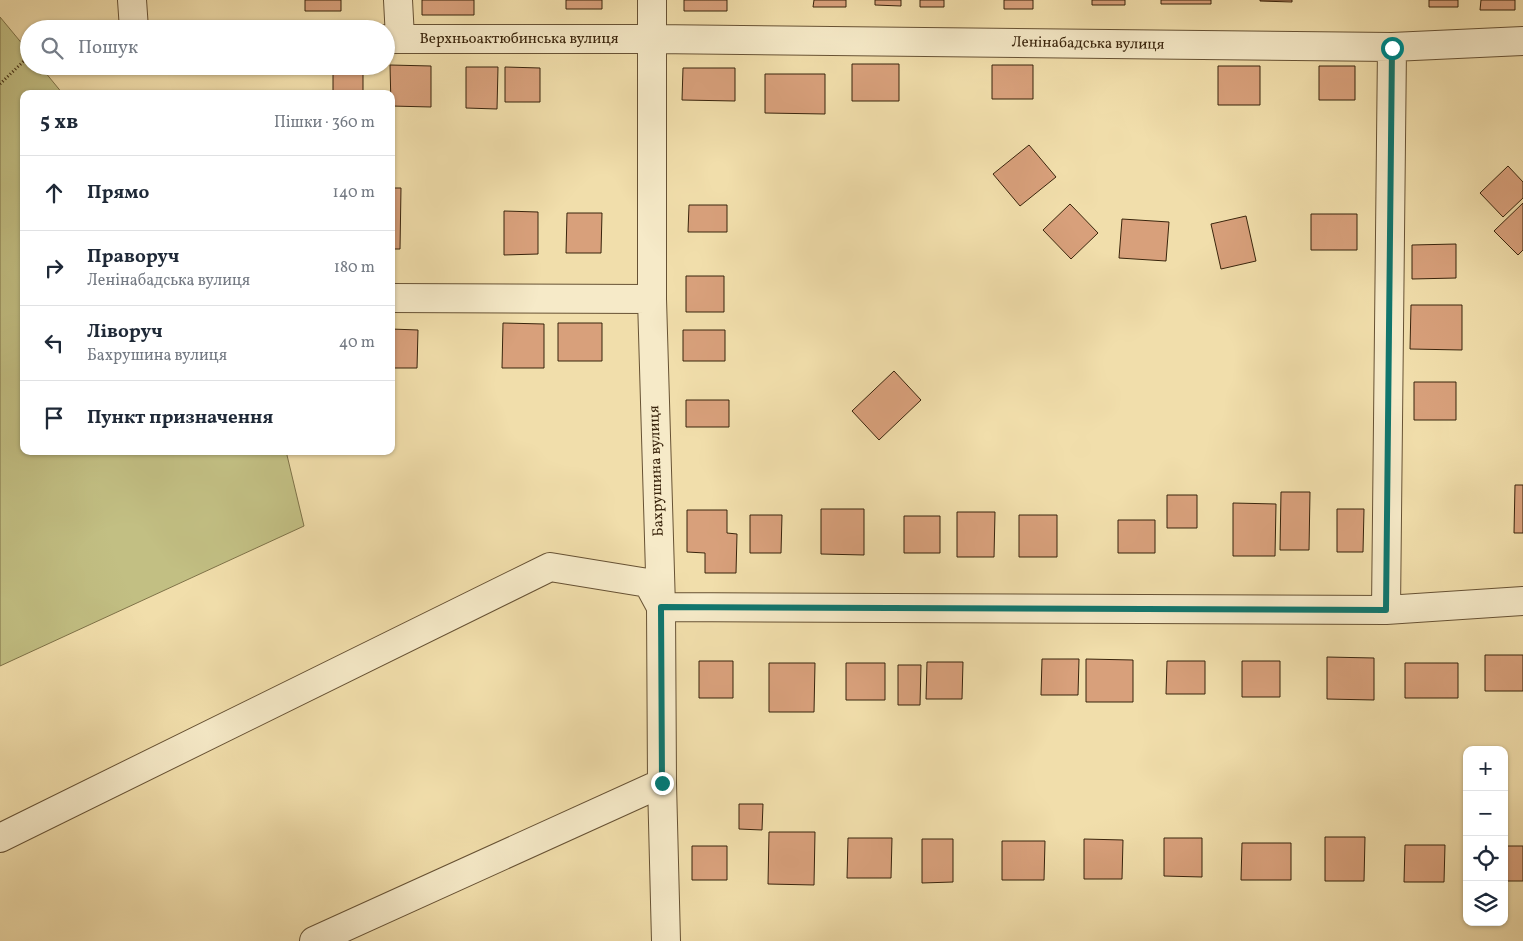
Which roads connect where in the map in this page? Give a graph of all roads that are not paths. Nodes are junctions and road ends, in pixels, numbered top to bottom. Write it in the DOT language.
graph roads {
  1 [pos="132,0"];
  2 [pos="398,0"];
  3 [pos="652,0"];
  4 [pos="133,20"];
  5 [pos="395,23"];
  6 [pos="395,38"];
  7 [pos="653,39"];
  8 [pos="1523,41"];
  9 [pos="1392,48"];
  10 [pos="395,298"];
  11 [pos="652,299"];
  12 [pos="1523,601"];
  13 [pos="661,607"];
  14 [pos="1386,610"];
  15 [pos="662,783"];
  16 [pos="0,838"];
  17 [pos="314,941"];
  18 [pos="666,941"];
  1 -- 4 [label="street"];
  2 -- 5 [label="street"];
  3 -- 7 [label="street, Бахрушина вулиця"];
  6 -- 7 [label="street, Верхньоактюбинська вулиця"];
  7 -- 9 [label="street, Ленінабадська вулиця"];
  7 -- 11 [label="street, Бахрушина вулиця"];
  8 -- 9 [label="street, Ленінабадська вулиця"];
  9 -- 14 [label="street"];
  10 -- 11 [label="street"];
  11 -- 13 [label="street, Бахрушина вулиця"];
  12 -- 14 [label="street"];
  13 -- 14 [label="street"];
  13 -- 15 [label="street, Бахрушина вулиця"];
  13 -- 16 [label="street"];
  15 -- 17 [label="street"];
  15 -- 18 [label="street, Бахрушина вулиця"];
}
